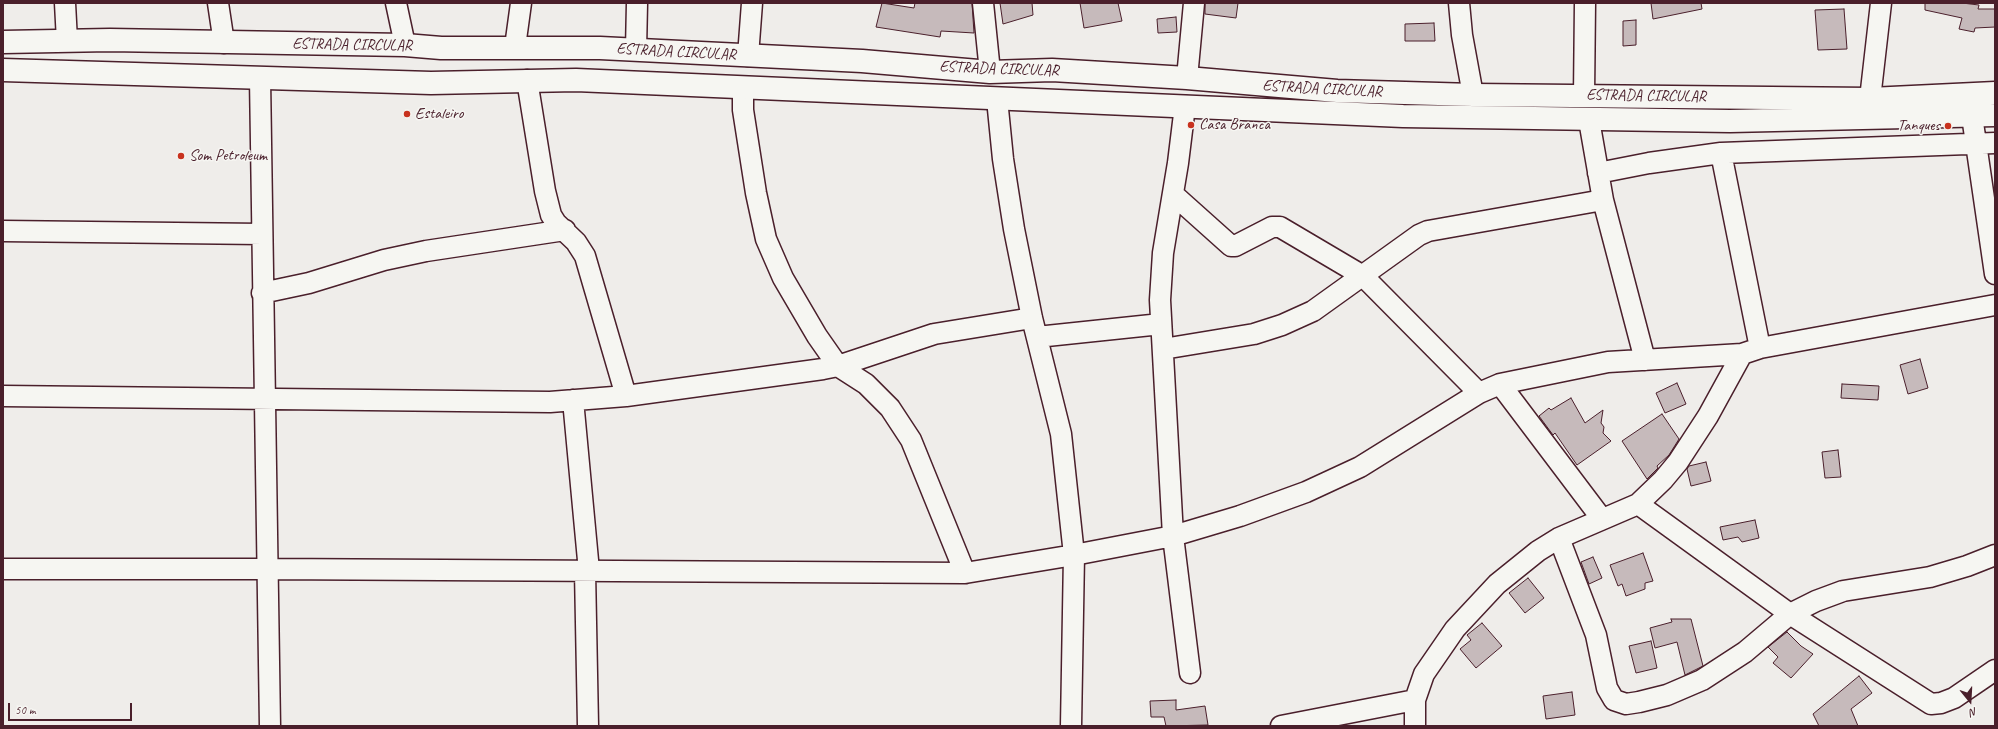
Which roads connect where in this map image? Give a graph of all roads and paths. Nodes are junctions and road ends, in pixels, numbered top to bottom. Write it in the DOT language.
graph roads {
  1 [pos="65,3"];
  2 [pos="218,3"];
  3 [pos="396,3"];
  4 [pos="521,3"];
  5 [pos="637,3"];
  6 [pos="752,3"];
  7 [pos="983,3"];
  8 [pos="1194,3"];
  9 [pos="1459,3"];
  10 [pos="1586,3"];
  11 [pos="1881,3"];
  12 [pos="67,41"];
  13 [pos="3,42"];
  14 [pos="224,43"];
  15 [pos="405,45"];
  16 [pos="515,47"];
  17 [pos="636,50"];
  18 [pos="748,56"];
  19 [pos="3,70"];
  20 [pos="990,72"];
  21 [pos="260,78"];
  22 [pos="1187,78"];
  23 [pos="527,80"];
  24 [pos="743,88"];
  25 [pos="1995,93"];
  26 [pos="1472,95"];
  27 [pos="1584,96"];
  28 [pos="1870,98"];
  29 [pos="997,99"];
  30 [pos="1185,106"];
  31 [pos="1995,115"];
  32 [pos="1972,116"];
  33 [pos="1589,120"];
  34 [pos="1974,143"];
  35 [pos="1995,143"];
  36 [pos="1721,153"];
  37 [pos="1598,173"];
  38 [pos="1174,195"];
  39 [pos="1603,200"];
  40 [pos="565,230"];
  41 [pos="3,231"];
  42 [pos="262,234"];
  43 [pos="1995,274"];
  44 [pos="1363,276"];
  45 [pos="262,293"];
  46 [pos="1995,306"];
  47 [pos="1032,318"];
  48 [pos="1161,324"];
  49 [pos="1037,337"];
  50 [pos="1163,350"];
  51 [pos="1751,351"];
  52 [pos="1645,360"];
  53 [pos="838,366"];
  54 [pos="1500,384"];
  55 [pos="1479,393"];
  56 [pos="3,396"];
  57 [pos="626,396"];
  58 [pos="264,400"];
  59 [pos="573,400"];
  60 [pos="1638,504"];
  61 [pos="1602,519"];
  62 [pos="1173,536"];
  63 [pos="1560,538"];
  64 [pos="1074,555"];
  65 [pos="1995,555"];
  66 [pos="3,569"];
  67 [pos="268,569"];
  68 [pos="587,571"];
  69 [pos="965,573"];
  70 [pos="1790,614"];
  71 [pos="1995,670"];
  72 [pos="1190,672"];
  73 [pos="1415,700"];
  74 [pos="270,726"];
  75 [pos="588,726"];
  76 [pos="1071,726"];
  77 [pos="1282,726"];
  78 [pos="1415,726"];
  1 -- 12 [label="street"];
  2 -- 14 [label="street"];
  3 -- 15 [label="street"];
  4 -- 16 [label="street"];
  5 -- 17 [label="street"];
  6 -- 18 [label="street"];
  7 -- 20 [label="street"];
  8 -- 22 [label="street"];
  9 -- 26 [label="street"];
  10 -- 27 [label="street"];
  11 -- 28 [label="street"];
  12 -- 13 [label="main road, ESTRADA CIRCULAR"];
  12 -- 14 [label="main road, ESTRADA CIRCULAR"];
  14 -- 15 [label="main road, ESTRADA CIRCULAR"];
  15 -- 16 [label="main road, ESTRADA CIRCULAR"];
  16 -- 17 [label="main road, ESTRADA CIRCULAR"];
  17 -- 18 [label="main road, ESTRADA CIRCULAR"];
  18 -- 20 [label="main road, ESTRADA CIRCULAR"];
  19 -- 21 [label="main road"];
  20 -- 22 [label="main road, ESTRADA CIRCULAR"];
  21 -- 23 [label="main road"];
  21 -- 42 [label="street"];
  22 -- 26 [label="main road, ESTRADA CIRCULAR"];
  23 -- 24 [label="main road"];
  23 -- 40 [label="street"];
  24 -- 29 [label="main road"];
  24 -- 53 [label="street"];
  25 -- 28 [label="main road, ESTRADA CIRCULAR"];
  26 -- 27 [label="main road, ESTRADA CIRCULAR"];
  27 -- 28 [label="main road, ESTRADA CIRCULAR"];
  29 -- 30 [label="main road"];
  29 -- 47 [label="street"];
  30 -- 33 [label="main road"];
  30 -- 38 [label="street"];
  31 -- 32 [label="main road"];
  32 -- 33 [label="main road"];
  32 -- 34 [label="street"];
  33 -- 37 [label="street"];
  34 -- 35 [label="street"];
  34 -- 36 [label="street"];
  34 -- 43 [label="street"];
  36 -- 37 [label="street"];
  36 -- 51 [label="street"];
  37 -- 39 [label="street"];
  38 -- 44 [label="street"];
  38 -- 48 [label="street"];
  39 -- 44 [label="street"];
  39 -- 52 [label="street"];
  40 -- 45 [label="street"];
  40 -- 57 [label="street"];
  41 -- 42 [label="street"];
  42 -- 45 [label="street"];
  44 -- 50 [label="street"];
  44 -- 55 [label="street"];
  45 -- 58 [label="street"];
  46 -- 51 [label="street"];
  47 -- 49 [label="street"];
  47 -- 53 [label="street"];
  48 -- 49 [label="street"];
  48 -- 50 [label="street"];
  49 -- 64 [label="street"];
  50 -- 62 [label="street"];
  51 -- 52 [label="street"];
  51 -- 60 [label="street"];
  52 -- 54 [label="street"];
  53 -- 57 [label="street"];
  53 -- 69 [label="street"];
  54 -- 55 [label="street"];
  54 -- 61 [label="street"];
  55 -- 62 [label="street"];
  56 -- 58 [label="street"];
  57 -- 59 [label="street"];
  58 -- 59 [label="street"];
  58 -- 67 [label="street"];
  59 -- 68 [label="street"];
  60 -- 61 [label="street"];
  60 -- 70 [label="street"];
  61 -- 63 [label="street"];
  62 -- 64 [label="street"];
  62 -- 72 [label="street"];
  63 -- 70 [label="street"];
  63 -- 73 [label="street"];
  64 -- 69 [label="street"];
  64 -- 76 [label="street"];
  65 -- 70 [label="street"];
  66 -- 67 [label="street"];
  67 -- 68 [label="street"];
  67 -- 74 [label="street"];
  68 -- 69 [label="street"];
  68 -- 75 [label="street"];
  70 -- 71 [label="street"];
  73 -- 77 [label="street"];
  73 -- 78 [label="street"];
}
